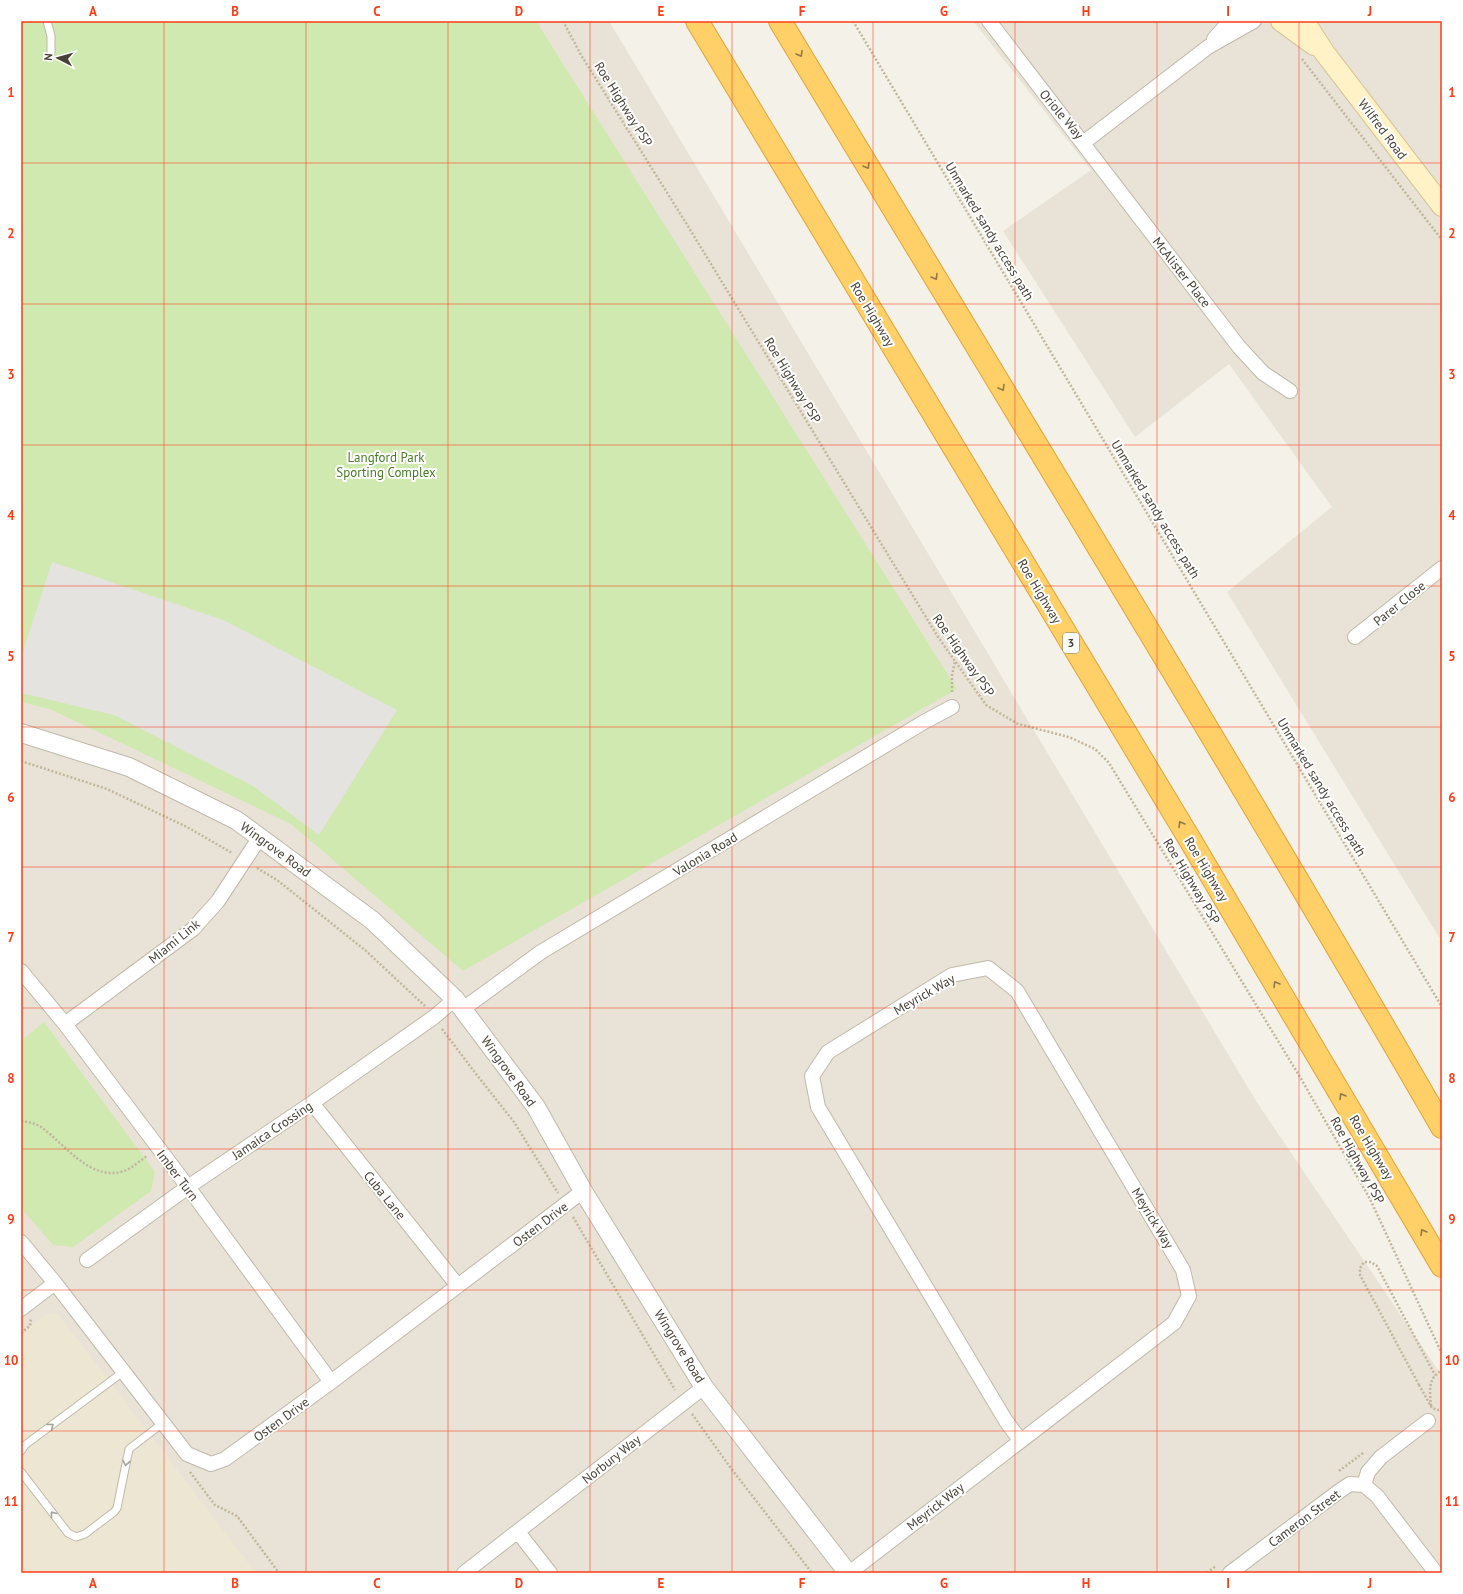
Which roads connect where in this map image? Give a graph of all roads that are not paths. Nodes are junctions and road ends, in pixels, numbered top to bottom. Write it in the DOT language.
graph roads {
  1 [pos="47,21"];
  2 [pos="697,21"];
  3 [pos="780,21"];
  4 [pos="989,21"];
  5 [pos="1230,21"];
  6 [pos="1254,21"];
  7 [pos="1281,21"];
  8 [pos="1304,21"];
  9 [pos="1208,47"];
  10 [pos="51,52"];
  11 [pos="1324,52"];
  12 [pos="1083,143"];
  13 [pos="1442,206"];
  14 [pos="1290,391"];
  15 [pos="1442,568"];
  16 [pos="1355,638"];
  17 [pos="952,707"];
  18 [pos="21,733"];
  19 [pos="260,837"];
  20 [pos="21,971"];
  21 [pos="459,1004"];
  22 [pos="65,1024"];
  23 [pos="312,1103"];
  24 [pos="1442,1127"];
  25 [pos="188,1187"];
  26 [pos="583,1191"];
  27 [pos="21,1242"];
  28 [pos="87,1260"];
  29 [pos="1442,1266"];
  30 [pos="55,1283"];
  31 [pos="458,1286"];
  32 [pos="21,1310"];
  33 [pos="123,1372"];
  34 [pos="331,1382"];
  35 [pos="704,1387"];
  36 [pos="1428,1421"];
  37 [pos="163,1423"];
  38 [pos="1020,1440"];
  39 [pos="21,1451"];
  40 [pos="21,1472"];
  41 [pos="1364,1485"];
  42 [pos="518,1532"];
  43 [pos="464,1573"];
  44 [pos="550,1573"];
  45 [pos="848,1573"];
  46 [pos="1230,1573"];
  47 [pos="1436,1573"];
  1 -- 10 [label="lane"];
  29 -- 2 [label="highway, Roe Highway / 3, one-way"];
  3 -- 24 [label="highway, one-way"];
  4 -- 12 [label="street, Oriole Way"];
  5 -- 9 [label="street, Oriole Way"];
  6 -- 9 [label="street, Oriole Way"];
  7 -- 11 [label="main road, Wilfred Road"];
  8 -- 11 [label="main road, Wilfred Road"];
  9 -- 12 [label="street, Oriole Way"];
  11 -- 13 [label="main road, Wilfred Road"];
  12 -- 14 [label="street, McAlister Place"];
  15 -- 16 [label="street, Parer Close"];
  17 -- 21 [label="street, Valonia Road"];
  18 -- 19 [label="street, Wingrove Road"];
  19 -- 21 [label="street, Wingrove Road"];
  19 -- 22 [label="street, Miami Link"];
  20 -- 22 [label="street, Imber Turn"];
  21 -- 23 [label="street, Jamaica Crossing"];
  21 -- 26 [label="street, Wingrove Road"];
  22 -- 25 [label="street, Imber Turn"];
  23 -- 25 [label="street, Jamaica Crossing"];
  23 -- 31 [label="street, Cuba Lane"];
  25 -- 28 [label="street, Jamaica Crossing"];
  25 -- 34 [label="street, Imber Turn"];
  26 -- 31 [label="street, Osten Drive"];
  26 -- 35 [label="street, Wingrove Road"];
  27 -- 30 [label="street, Osten Drive"];
  30 -- 32 [label="street"];
  30 -- 33 [label="street, Osten Drive"];
  31 -- 34 [label="street, Osten Drive"];
  33 -- 37 [label="street, Osten Drive"];
  39 -- 33 [label="lane, one-way"];
  34 -- 37 [label="street, Osten Drive"];
  35 -- 42 [label="street, Norbury Way"];
  35 -- 45 [label="street, Wingrove Road"];
  36 -- 41 [label="street"];
  37 -- 40 [label="lane, one-way"];
  38 -- 38 [label="street, Meyrick Way"];
  38 -- 45 [label="street, Meyrick Way"];
  41 -- 46 [label="street, Cameron Street"];
  41 -- 47 [label="street"];
  42 -- 43 [label="street, Norbury Way"];
  42 -- 44 [label="street"];
}
